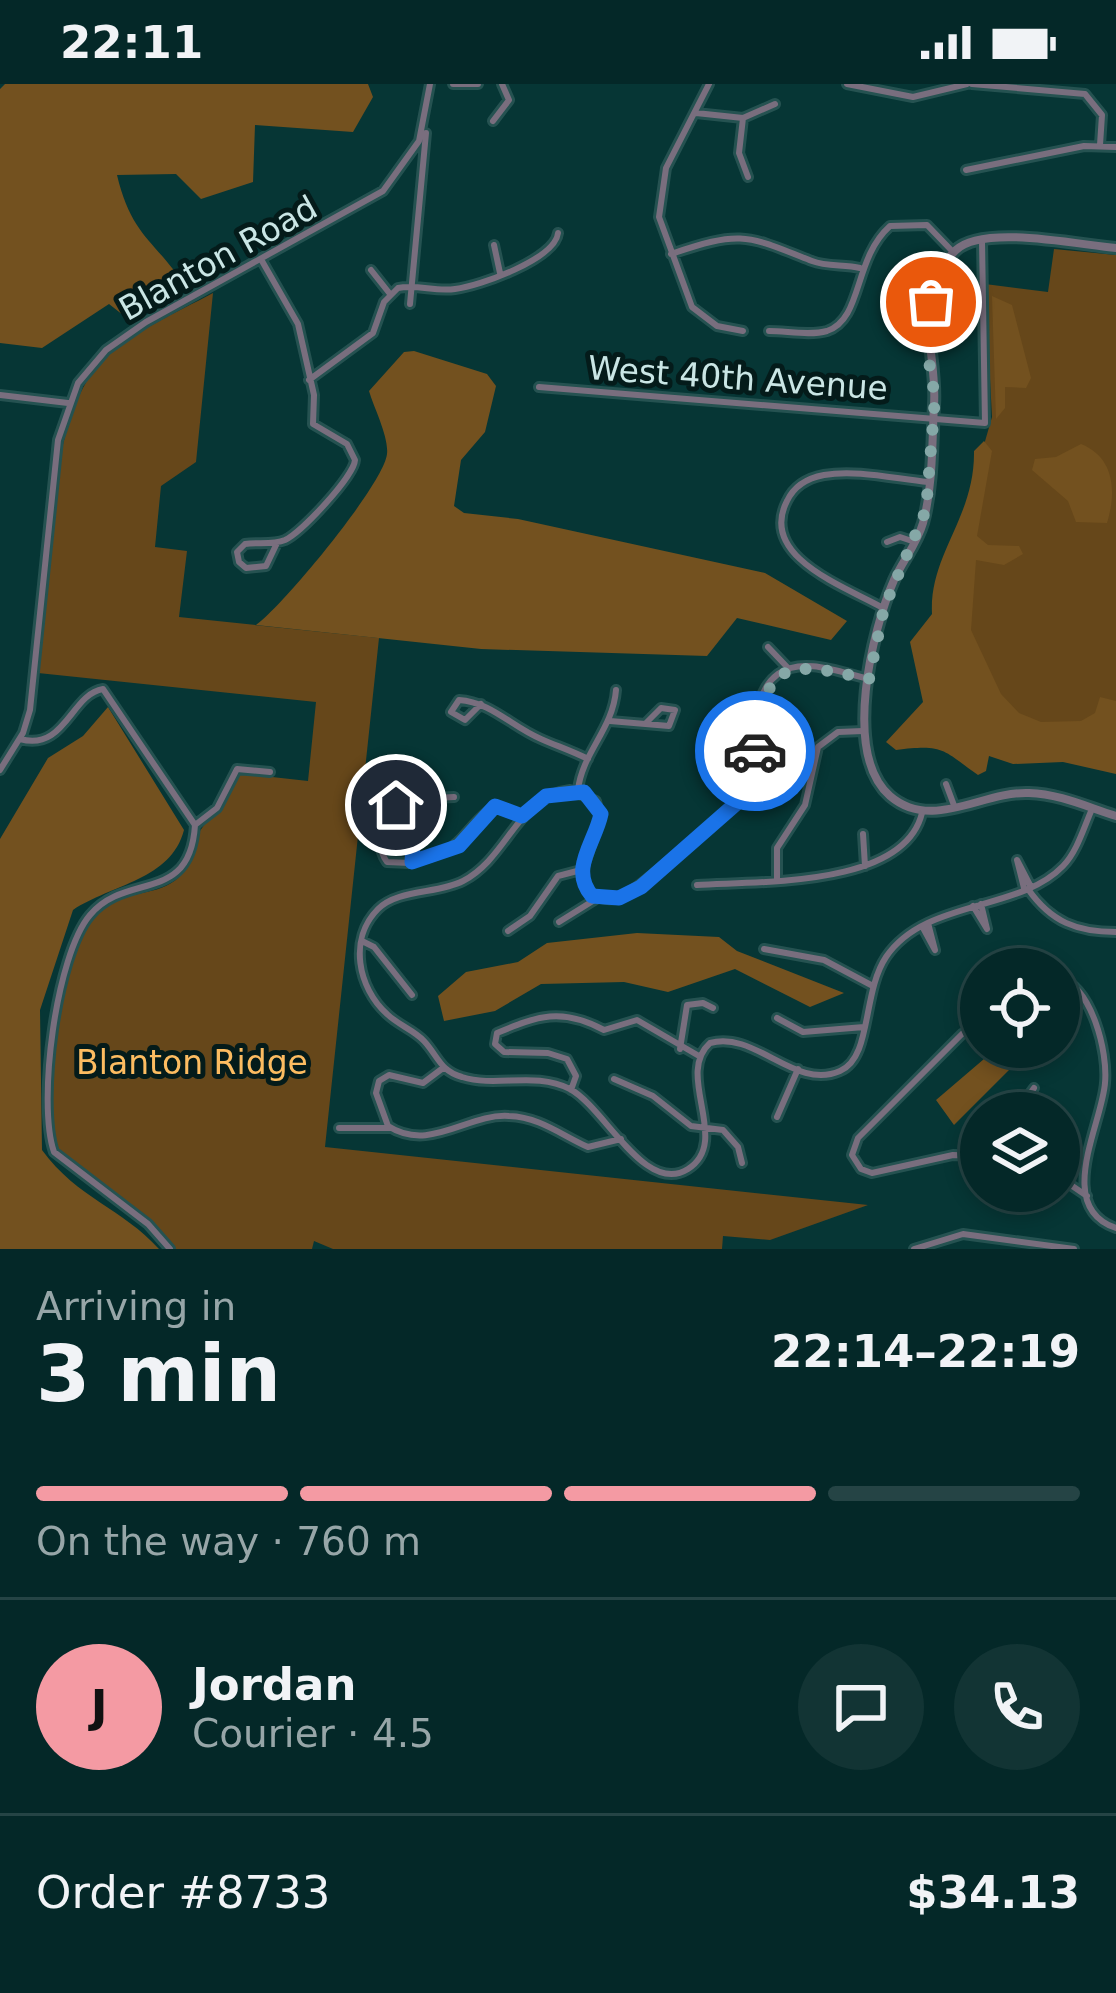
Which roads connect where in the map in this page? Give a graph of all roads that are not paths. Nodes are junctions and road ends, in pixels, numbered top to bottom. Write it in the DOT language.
graph roads {
  1 [pos="430,84"];
  2 [pos="453,84"];
  3 [pos="478,84"];
  4 [pos="502,84"];
  5 [pos="709,84"];
  6 [pos="847,84"];
  7 [pos="969,84"];
  8 [pos="493,103"];
  9 [pos="775,104"];
  10 [pos="501,113"];
  11 [pos="696,113"];
  12 [pos="426,117"];
  13 [pos="743,118"];
  14 [pos="493,121"];
  15 [pos="1100,145"];
  16 [pos="1116,147"];
  17 [pos="966,170"];
  18 [pos="748,177"];
  19 [pos="558,233"];
  20 [pos="982,237"];
  21 [pos="494,245"];
  22 [pos="1116,248"];
  23 [pos="954,253"];
  24 [pos="671,254"];
  25 [pos="262,261"];
  26 [pos="860,268"];
  27 [pos="371,270"];
  28 [pos="500,273"];
  29 [pos="412,285"];
  30 [pos="390,295"];
  31 [pos="410,304"];
  32 [pos="743,331"];
  33 [pos="769,332"];
  34 [pos="309,380"];
  35 [pos="539,387"];
  36 [pos="0,395"];
  37 [pos="68,403"];
  38 [pos="933,418"];
  39 [pos="928,482"];
  40 [pos="887,542"];
  41 [pos="915,542"];
  42 [pos="277,543"];
  43 [pos="884,608"];
  44 [pos="768,647"];
  45 [pos="789,669"];
  46 [pos="869,679"];
  47 [pos="616,690"];
  48 [pos="482,704"];
  49 [pos="610,721"];
  50 [pos="647,722"];
  51 [pos="863,731"];
  52 [pos="20,739"];
  53 [pos="588,759"];
  54 [pos="0,770"];
  55 [pos="270,772"];
  56 [pos="946,784"];
  57 [pos="578,790"];
  58 [pos="454,797"];
  59 [pos="955,808"];
  60 [pos="1093,809"];
  61 [pos="922,813"];
  62 [pos="522,816"];
  63 [pos="1116,816"];
  64 [pos="195,825"];
  65 [pos="416,826"];
  66 [pos="863,834"];
  67 [pos="412,862"];
  68 [pos="865,866"];
  69 [pos="581,870"];
  70 [pos="777,880"];
  71 [pos="697,885"];
  72 [pos="1028,888"];
  73 [pos="598,897"];
  74 [pos="560,922"];
  75 [pos="508,931"];
  76 [pos="1116,932"];
  77 [pos="361,941"];
  78 [pos="764,949"];
  79 [pos="871,985"];
  80 [pos="1080,991"];
  81 [pos="412,995"];
  82 [pos="713,1008"];
  83 [pos="777,1018"];
  84 [pos="864,1027"];
  85 [pos="960,1035"];
  86 [pos="680,1049"];
  87 [pos="699,1056"];
  88 [pos="443,1068"];
  89 [pos="798,1069"];
  90 [pos="614,1079"];
  91 [pos="1034,1088"];
  92 [pos="571,1090"];
  93 [pos="1031,1092"];
  94 [pos="777,1117"];
  95 [pos="339,1128"];
  96 [pos="390,1128"];
  97 [pos="704,1128"];
  98 [pos="621,1139"];
  99 [pos="960,1155"];
  100 [pos="742,1163"];
  101 [pos="1086,1178"];
  102 [pos="1080,1188"];
  103 [pos="1080,1191"];
  104 [pos="1087,1196"];
  105 [pos="1116,1228"];
  106 [pos="170,1249"];
  107 [pos="914,1249"];
  108 [pos="1074,1249"];
  1 -- 12 [label="street, Blanton Road"];
  2 -- 3 [label="street"];
  4 -- 10 [label="street"];
  5 -- 11 [label="street"];
  6 -- 7 [label="street"];
  7 -- 15 [label="street"];
  8 -- 10 [label="street"];
  9 -- 13 [label="street"];
  10 -- 14 [label="street"];
  11 -- 13 [label="street"];
  11 -- 24 [label="street"];
  12 -- 25 [label="street, Blanton Road"];
  12 -- 29 [label="street"];
  13 -- 18 [label="street"];
  15 -- 16 [label="street"];
  15 -- 17 [label="street"];
  19 -- 28 [label="street"];
  20 -- 22 [label="street"];
  20 -- 23 [label="street"];
  20 -- 38 [label="street, West 40th Avenue"];
  21 -- 28 [label="street"];
  23 -- 26 [label="street"];
  23 -- 38 [label="street"];
  24 -- 26 [label="street"];
  24 -- 32 [label="street"];
  25 -- 34 [label="street"];
  25 -- 37 [label="street, Blanton Road"];
  26 -- 33 [label="street"];
  27 -- 30 [label="street"];
  28 -- 29 [label="street"];
  29 -- 30 [label="street"];
  29 -- 31 [label="street"];
  30 -- 34 [label="street"];
  34 -- 42 [label="street"];
  35 -- 38 [label="street, West 40th Avenue"];
  36 -- 37 [label="street"];
  37 -- 52 [label="street, Blanton Road"];
  38 -- 39 [label="street"];
  39 -- 41 [label="street"];
  39 -- 43 [label="street"];
  40 -- 41 [label="street"];
  41 -- 43 [label="street"];
  42 -- 42 [label="street"];
  43 -- 46 [label="street"];
  44 -- 45 [label="street"];
  45 -- 46 [label="street"];
  45 -- 73 [label="street"];
  46 -- 51 [label="street"];
  47 -- 49 [label="street"];
  48 -- 48 [label="street"];
  48 -- 53 [label="street"];
  49 -- 50 [label="street"];
  49 -- 53 [label="street"];
  50 -- 50 [label="street"];
  51 -- 61 [label="street"];
  51 -- 70 [label="street"];
  52 -- 54 [label="street, Blanton Road"];
  52 -- 64 [label="street"];
  53 -- 57 [label="street"];
  55 -- 64 [label="street"];
  56 -- 59 [label="street"];
  57 -- 62 [label="street"];
  57 -- 69 [label="street"];
  58 -- 65 [label="street"];
  59 -- 60 [label="street"];
  59 -- 61 [label="street"];
  60 -- 63 [label="street"];
  60 -- 72 [label="street"];
  61 -- 68 [label="street"];
  62 -- 67 [label="street"];
  62 -- 77 [label="street"];
  64 -- 106 [label="street"];
  65 -- 67 [label="street"];
  65 -- 67 [label="street"];
  66 -- 68 [label="street"];
  68 -- 70 [label="street"];
  69 -- 73 [label="street"];
  69 -- 75 [label="street"];
  70 -- 71 [label="street"];
  72 -- 76 [label="street"];
  72 -- 79 [label="street"];
  73 -- 74 [label="street"];
  77 -- 81 [label="street"];
  77 -- 88 [label="street"];
  78 -- 79 [label="street"];
  79 -- 84 [label="street"];
  80 -- 101 [label="street"];
  82 -- 86 [label="street"];
  83 -- 84 [label="street"];
  84 -- 89 [label="street"];
  85 -- 99 [label="street"];
  86 -- 87 [label="street"];
  86 -- 92 [label="street"];
  87 -- 89 [label="street"];
  87 -- 97 [label="street"];
  88 -- 92 [label="street"];
  88 -- 96 [label="street"];
  89 -- 94 [label="street"];
  90 -- 97 [label="street"];
  91 -- 93 [label="street"];
  92 -- 98 [label="street"];
  95 -- 96 [label="street"];
  96 -- 98 [label="street"];
  97 -- 98 [label="street"];
  97 -- 100 [label="street"];
  101 -- 102 [label="street"];
  101 -- 104 [label="street"];
  103 -- 104 [label="street"];
  104 -- 105 [label="street"];
  107 -- 108 [label="street"];
}
